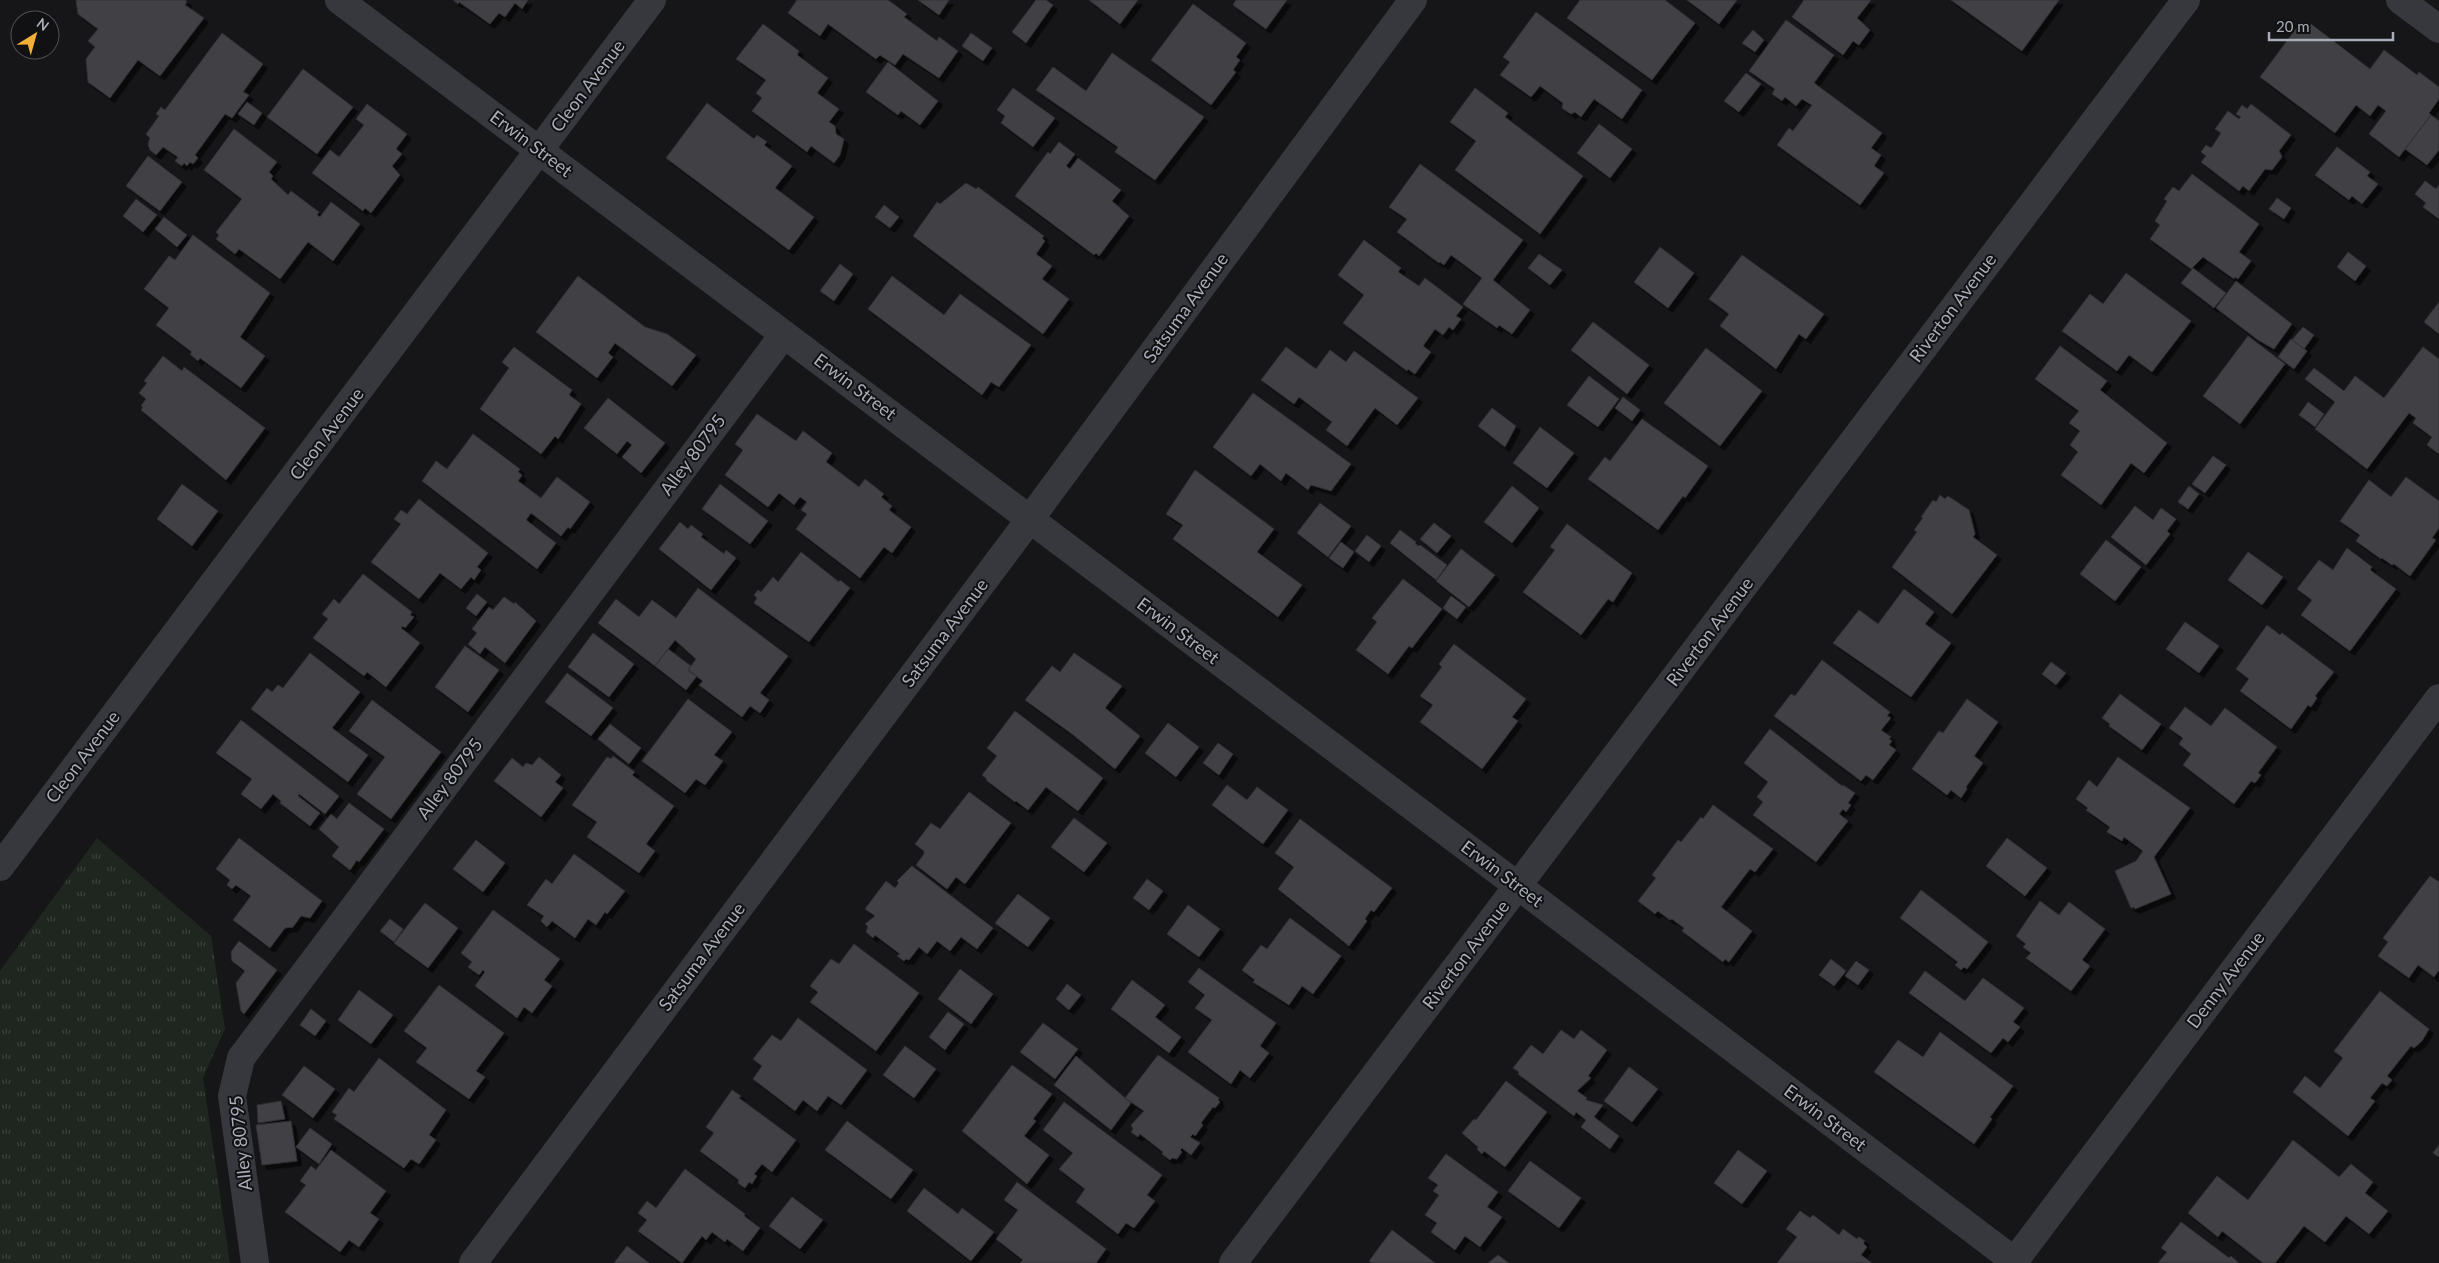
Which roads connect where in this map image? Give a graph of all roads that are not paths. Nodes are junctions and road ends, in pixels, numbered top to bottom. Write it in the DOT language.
graph roads {
  1 [pos="338,0"];
  2 [pos="652,0"];
  3 [pos="1413,0"];
  4 [pos="2186,0"];
  5 [pos="2400,0"];
  6 [pos="2439,29"];
  7 [pos="540,150"];
  8 [pos="784,334"];
  9 [pos="1030,520"];
  10 [pos="2439,698"];
  11 [pos="0,868"];
  12 [pos="1518,886"];
  13 [pos="2014,1262"];
  14 [pos="255,1263"];
  15 [pos="472,1263"];
  16 [pos="1233,1263"];
  1 -- 7 [label="street, Erwin Street"];
  2 -- 7 [label="street, Cleon Avenue"];
  3 -- 9 [label="street, Satsuma Avenue"];
  4 -- 12 [label="street, Riverton Avenue"];
  5 -- 6 [label="street"];
  7 -- 8 [label="street, Erwin Street"];
  7 -- 11 [label="street, Cleon Avenue"];
  8 -- 9 [label="street, Erwin Street"];
  8 -- 14 [label="street, Alley 80795"];
  9 -- 12 [label="street, Erwin Street"];
  9 -- 15 [label="street, Satsuma Avenue"];
  10 -- 13 [label="street, Denny Avenue"];
  12 -- 13 [label="street, Erwin Street"];
  12 -- 16 [label="street, Riverton Avenue"];
}
